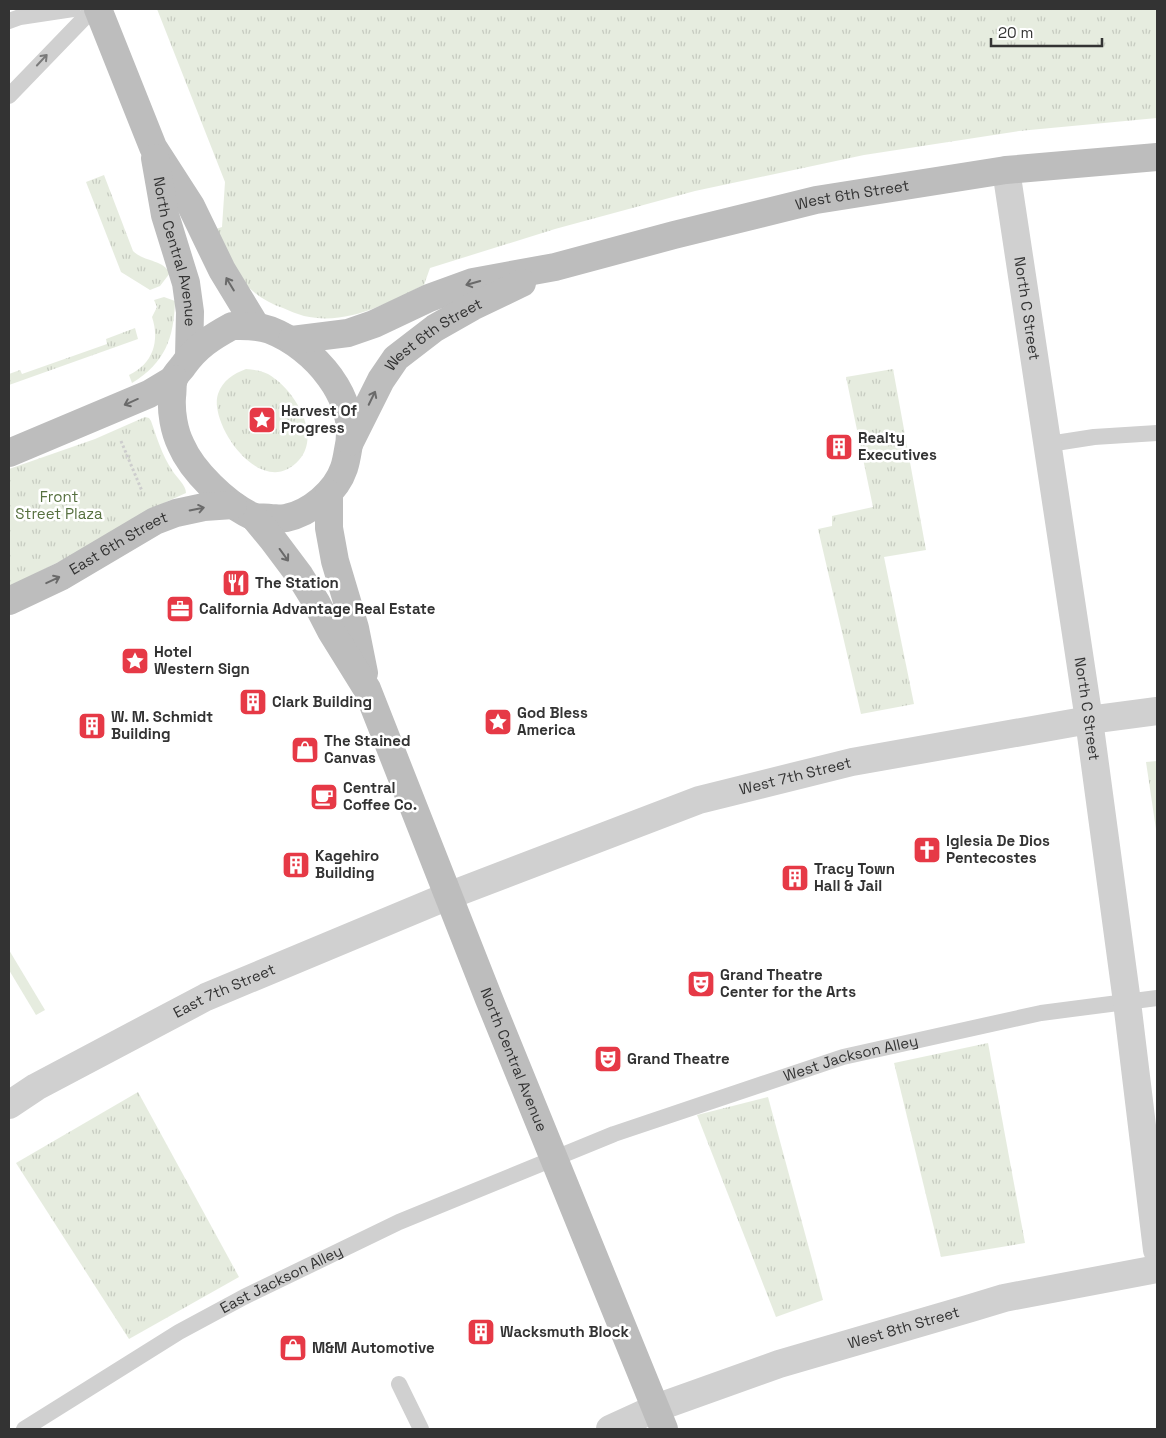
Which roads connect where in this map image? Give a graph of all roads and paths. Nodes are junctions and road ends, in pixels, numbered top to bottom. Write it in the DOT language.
graph roads {
  1 [pos="73,9"];
  2 [pos="93,9"];
  3 [pos="98,9"];
  4 [pos="9,21"];
  5 [pos="9,96"];
  6 [pos="153,147"];
  7 [pos="1157,157"];
  8 [pos="1006,170"];
  9 [pos="555,267"];
  10 [pos="256,326"];
  11 [pos="292,340"];
  12 [pos="181,368"];
  13 [pos="1157,433"];
  14 [pos="119,438"];
  15 [pos="350,442"];
  16 [pos="1049,444"];
  17 [pos="9,453"];
  18 [pos="142,492"];
  19 [pos="329,494"];
  20 [pos="243,511"];
  21 [pos="9,601"];
  22 [pos="367,689"];
  23 [pos="1157,711"];
  24 [pos="1089,720"];
  25 [pos="448,896"];
  26 [pos="1157,998"];
  27 [pos="1127,1002"];
  28 [pos="9,1105"];
  29 [pos="554,1159"];
  30 [pos="1157,1250"];
  31 [pos="1157,1269"];
  32 [pos="399,1384"];
  33 [pos="660,1419"];
  34 [pos="24,1429"];
  35 [pos="421,1429"];
  36 [pos="610,1429"];
  1 -- 4 [label="lane"];
  5 -- 2 [label="lane, one-way"];
  3 -- 6 [label="street, North Central Avenue"];
  10 -- 6 [label="street, North Central Avenue, one-way"];
  6 -- 12 [label="street, North Central Avenue"];
  7 -- 8 [label="street, West 6th Street"];
  8 -- 9 [label="street, West 6th Street"];
  8 -- 16 [label="street, North C Street"];
  9 -- 11 [label="street, West 6th Street, one-way"];
  15 -- 9 [label="street, West 6th Street, one-way"];
  10 -- 11 [label="street"];
  10 -- 12 [label="street"];
  11 -- 15 [label="street"];
  12 -- 17 [label="street, one-way"];
  12 -- 20 [label="street, North Central Avenue"];
  13 -- 16 [label="lane"];
  14 -- 18 [label="path"];
  15 -- 19 [label="street"];
  16 -- 24 [label="street, North C Street"];
  19 -- 20 [label="street, East 6th Street"];
  19 -- 22 [label="street, North Central Avenue"];
  21 -- 20 [label="street, East 6th Street, one-way"];
  20 -- 22 [label="street, North Central Avenue, one-way"];
  22 -- 25 [label="street, North Central Avenue"];
  23 -- 24 [label="street, West 7th Street"];
  24 -- 25 [label="street, West 7th Street"];
  24 -- 27 [label="street, North C Street"];
  25 -- 28 [label="street, East 7th Street"];
  25 -- 29 [label="street, North Central Avenue"];
  26 -- 27 [label="lane, West Jackson Alley"];
  27 -- 29 [label="lane, West Jackson Alley"];
  27 -- 30 [label="street, North C Street"];
  29 -- 33 [label="street, North Central Avenue"];
  29 -- 34 [label="lane, East Jackson Alley"];
  31 -- 33 [label="street, West 8th Street"];
  32 -- 35 [label="lane"];
  33 -- 36 [label="street, West 8th Street"];
}
